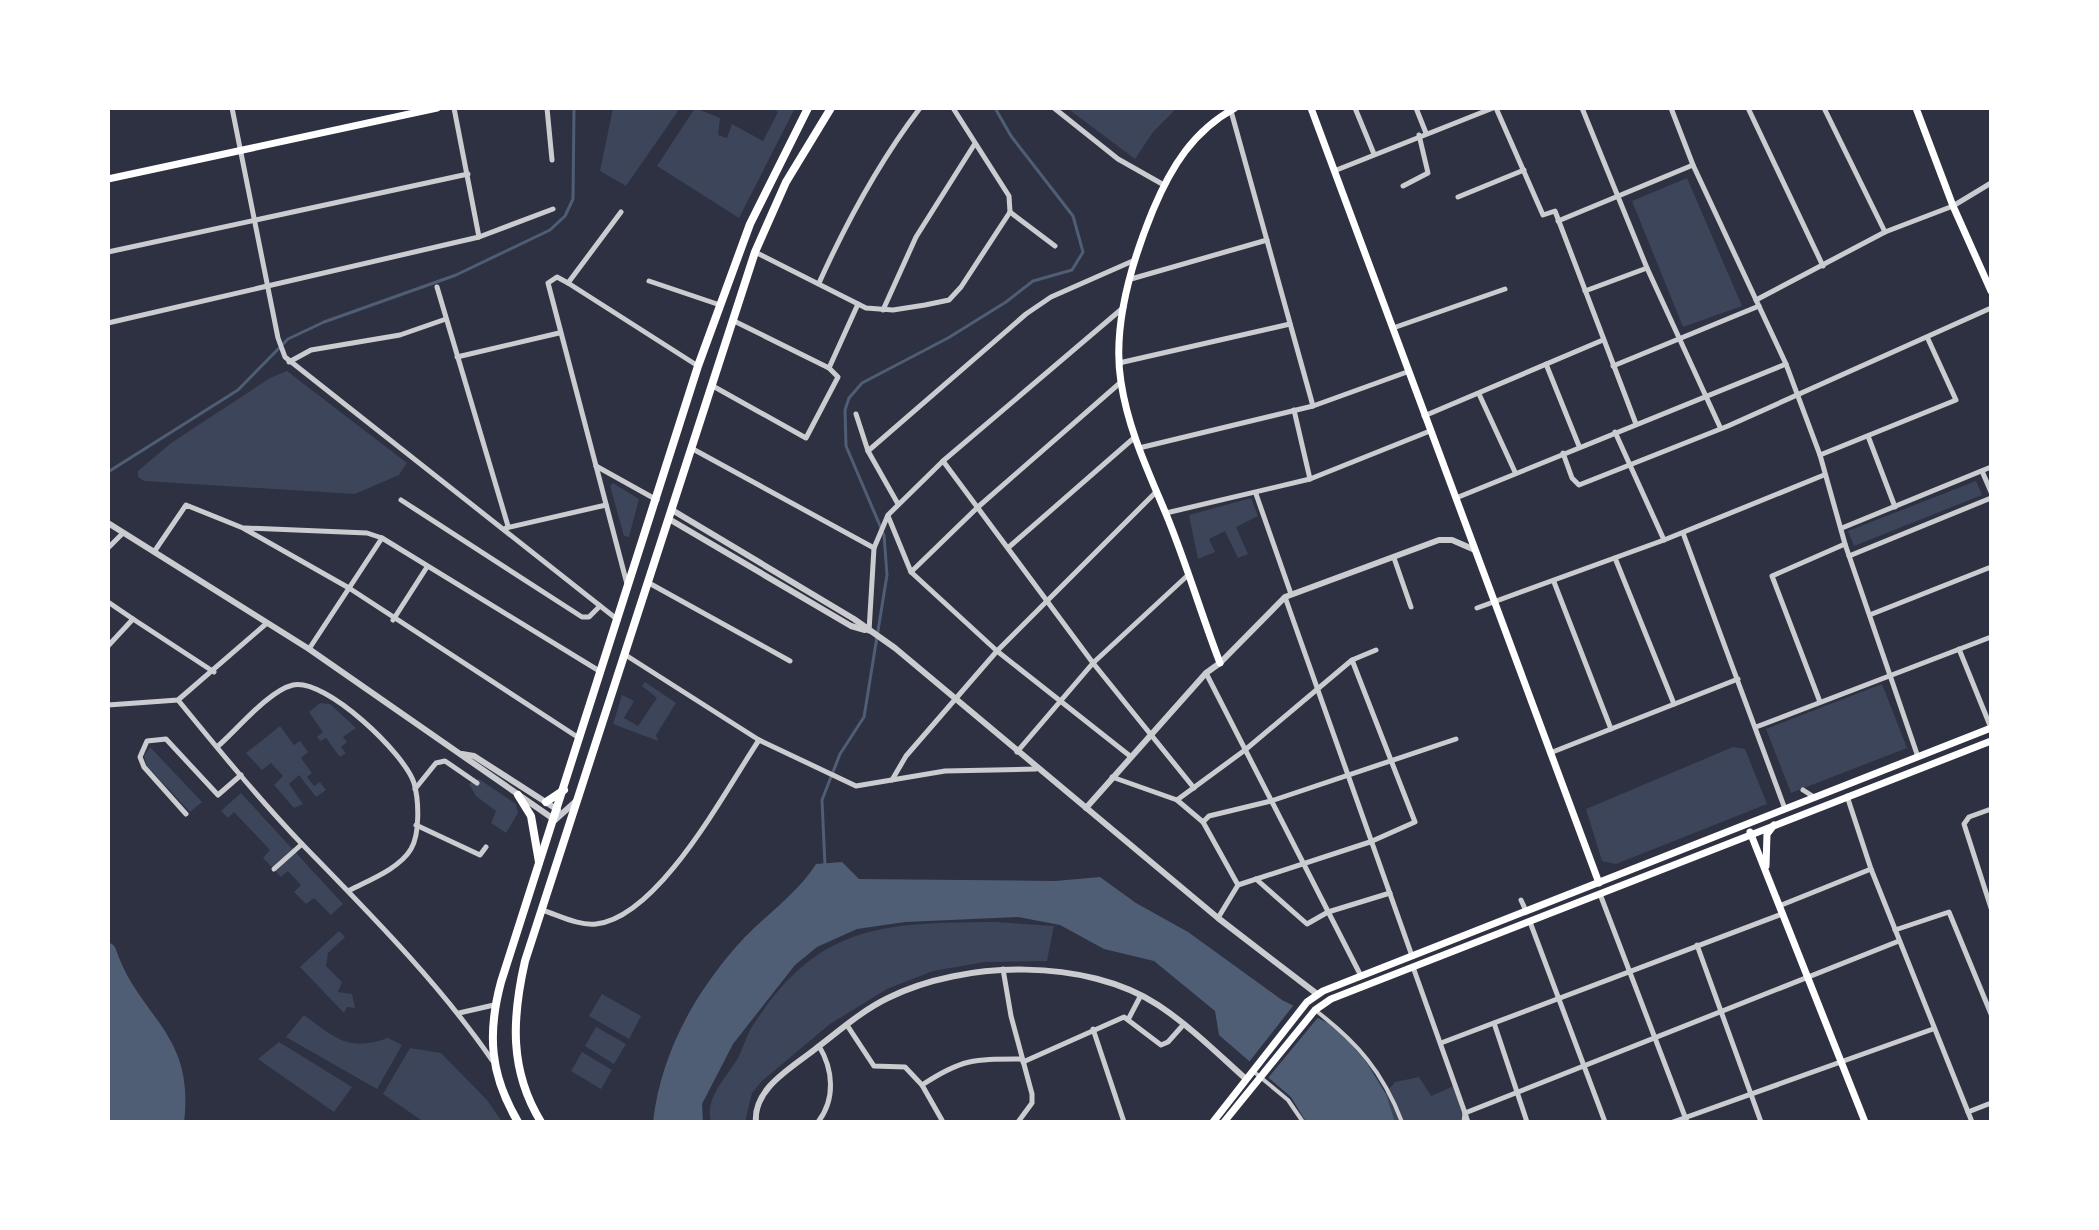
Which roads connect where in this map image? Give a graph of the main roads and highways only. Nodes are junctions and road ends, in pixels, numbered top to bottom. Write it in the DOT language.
graph roads {
  1 [pos="437,108"];
  2 [pos="831,108"];
  3 [pos="1311,108"];
  4 [pos="1916,108"];
  5 [pos="807,109"];
  6 [pos="1233,109"];
  7 [pos="108,179"];
  8 [pos="1991,291"];
  9 [pos="1220,663"];
  10 [pos="1991,728"];
  11 [pos="1991,741"];
  12 [pos="564,789"];
  13 [pos="518,795"];
  14 [pos="546,802"];
  15 [pos="1775,823"];
  16 [pos="1750,832"];
  17 [pos="539,868"];
  18 [pos="1766,872"];
  19 [pos="1603,881"];
  20 [pos="1257,1072"];
  21 [pos="518,1122"];
  22 [pos="541,1122"];
  23 [pos="1213,1122"];
  24 [pos="1224,1122"];
  25 [pos="1865,1122"];
  1 -- 7 [label="main road"];
  2 -- 22 [label="highway"];
  3 -- 19 [label="main road"];
  4 -- 8 [label="main road"];
  5 -- 12 [label="highway"];
  6 -- 9 [label="main road"];
  10 -- 19 [label="main road"];
  11 -- 15 [label="main road"];
  12 -- 14 [label="highway"];
  12 -- 17 [label="highway"];
  13 -- 17 [label="highway"];
  15 -- 16 [label="main road"];
  15 -- 18 [label="main road"];
  16 -- 18 [label="main road"];
  16 -- 20 [label="main road"];
  17 -- 21 [label="highway"];
  18 -- 25 [label="main road"];
  19 -- 20 [label="main road"];
  20 -- 23 [label="main road"];
  20 -- 24 [label="main road"];
}
